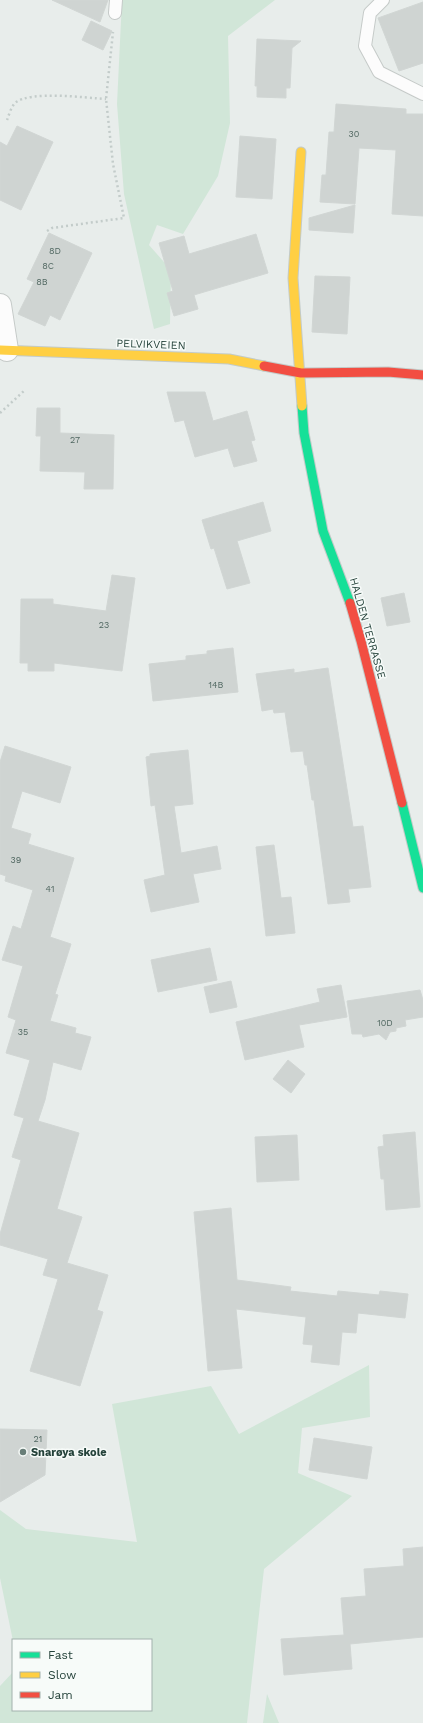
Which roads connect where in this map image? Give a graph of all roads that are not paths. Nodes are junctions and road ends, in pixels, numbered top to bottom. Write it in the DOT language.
graph roads {
  1 [pos="116,0"];
  2 [pos="383,0"];
  3 [pos="115,13"];
  4 [pos="423,94"];
  5 [pos="301,152"];
  6 [pos="0,304"];
  7 [pos="4,350"];
  8 [pos="301,373"];
  9 [pos="423,375"];
  10 [pos="423,888"];
  1 -- 3 [label="lane"];
  2 -- 4 [label="lane"];
  5 -- 8 [label="street"];
  6 -- 7 [label="street"];
  7 -- 8 [label="street, PELVIKVEIEN"];
  8 -- 9 [label="street, PELVIKVEIEN"];
  8 -- 10 [label="street, HALDEN TERRASSE"];
}
